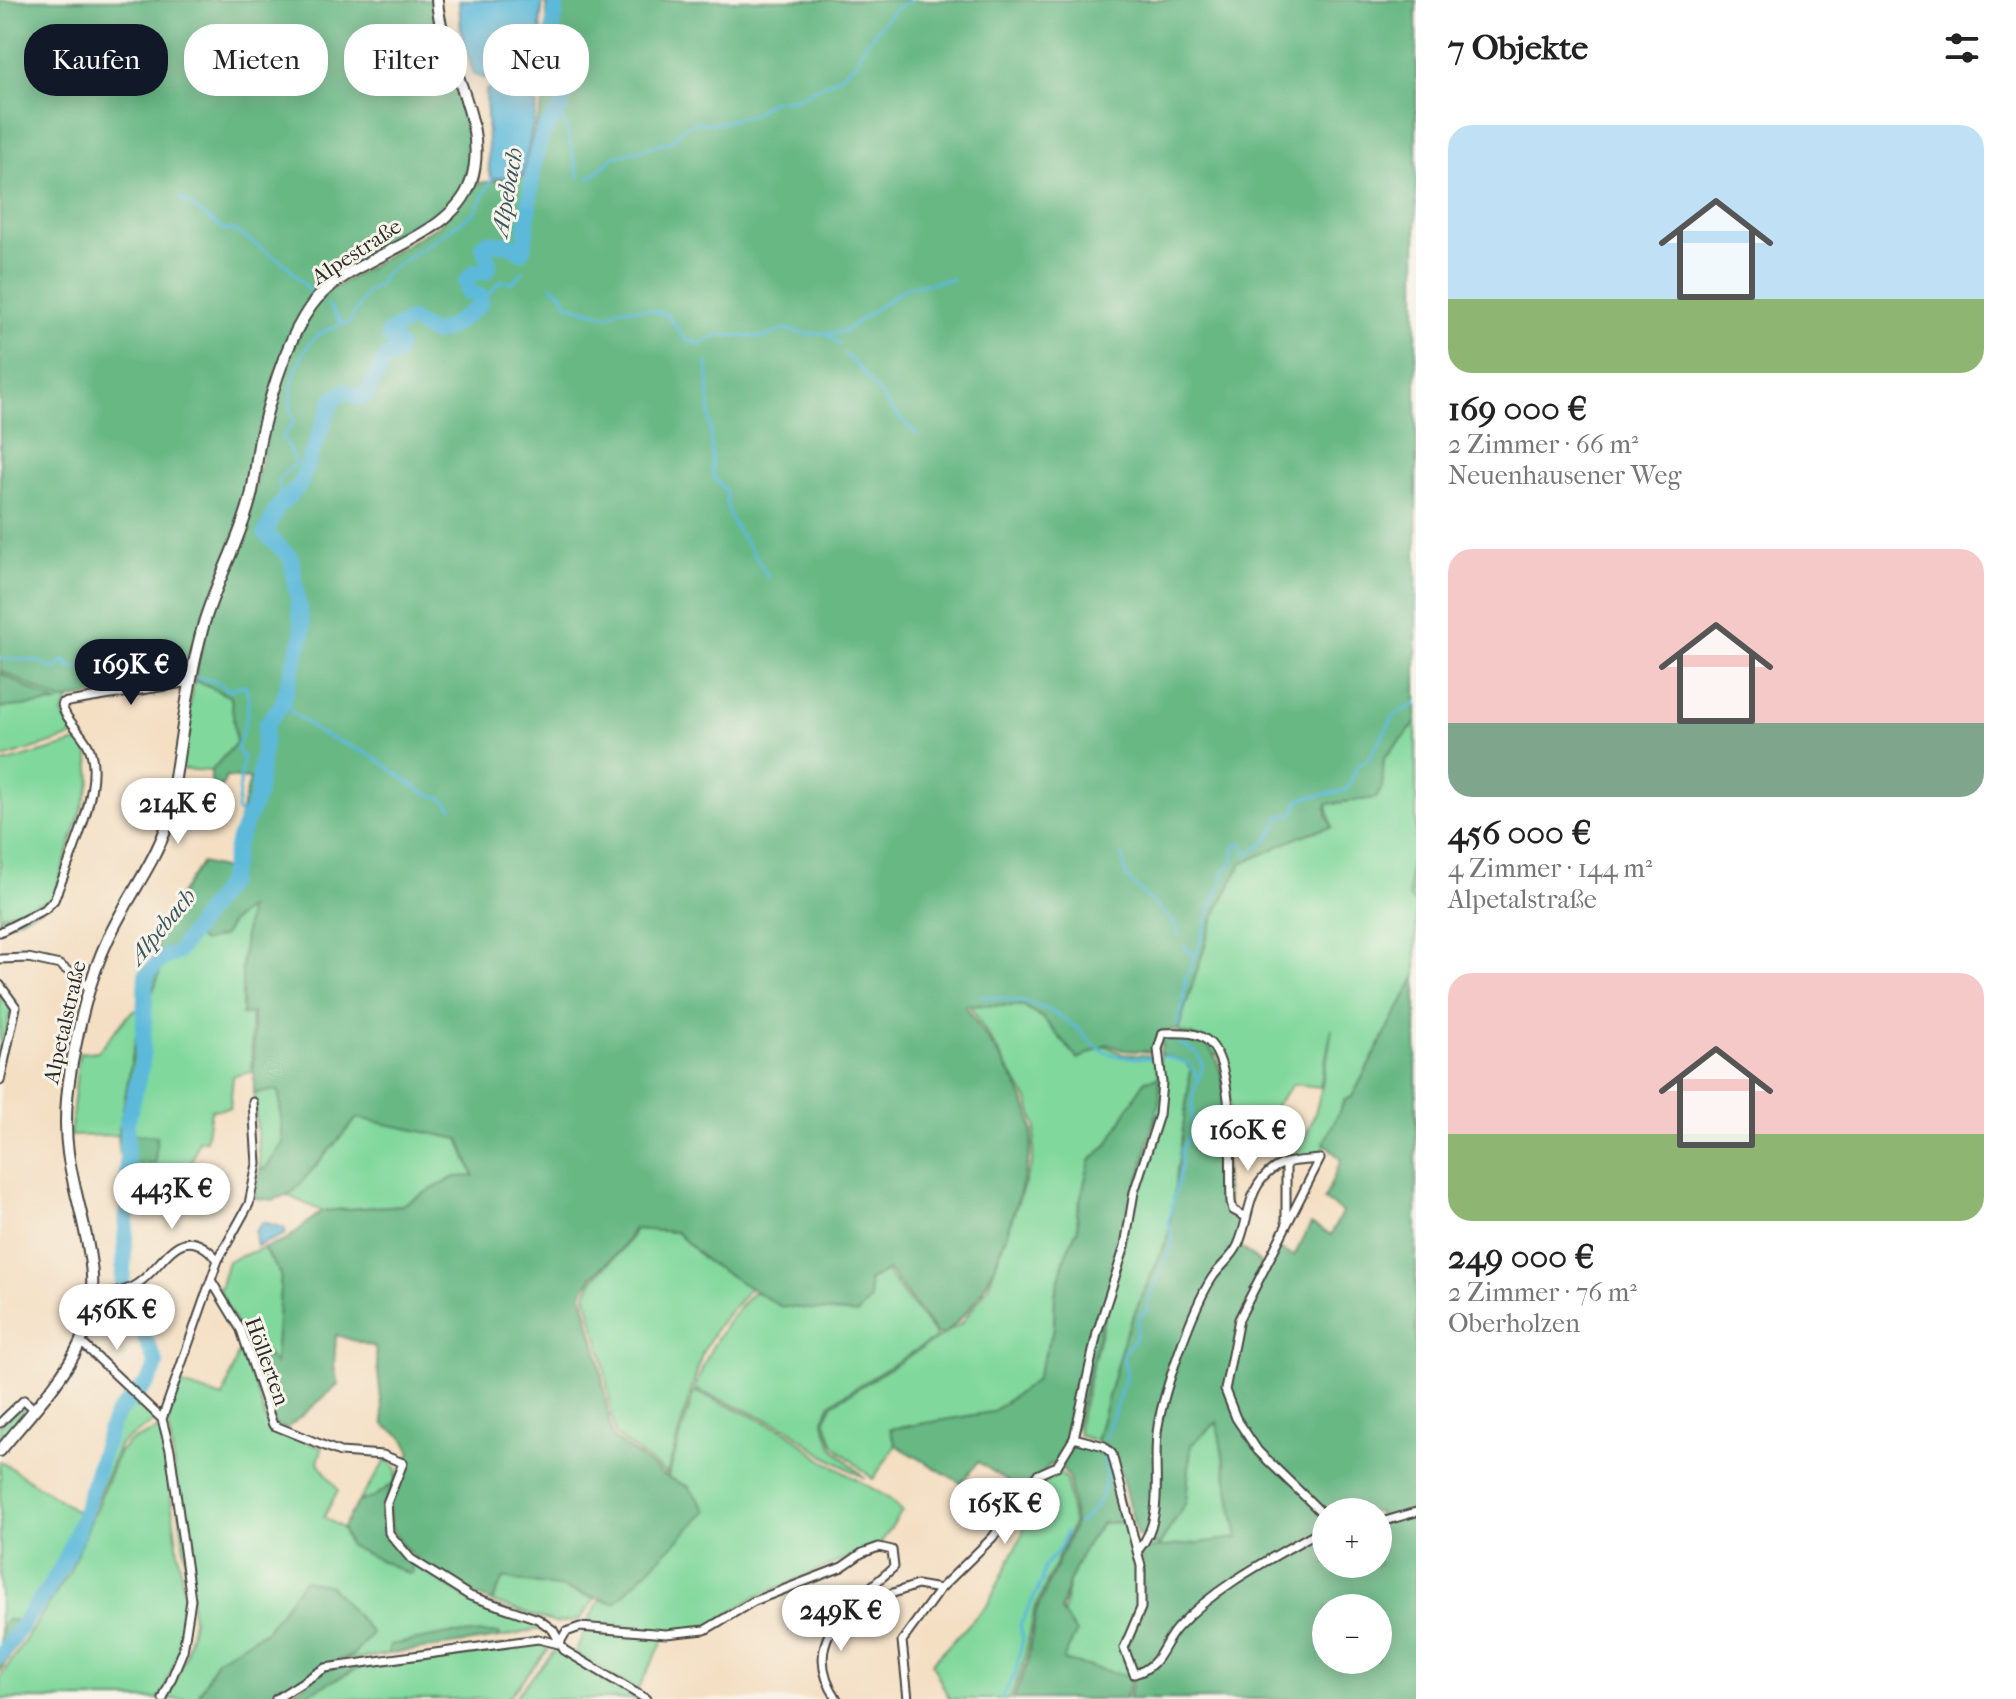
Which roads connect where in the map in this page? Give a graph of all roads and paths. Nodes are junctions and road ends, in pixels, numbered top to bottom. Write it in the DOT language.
graph roads {
  1 [pos="437,0"];
  2 [pos="236,550"];
  3 [pos="190,682"];
  4 [pos="0,932"];
  5 [pos="0,959"];
  6 [pos="0,985"];
  7 [pos="90,988"];
  8 [pos="0,1081"];
  9 [pos="253,1102"];
  10 [pos="1286,1163"];
  11 [pos="1242,1216"];
  12 [pos="1286,1224"];
  13 [pos="218,1260"];
  14 [pos="211,1280"];
  15 [pos="94,1295"];
  16 [pos="81,1342"];
  17 [pos="34,1409"];
  18 [pos="162,1419"];
  19 [pos="0,1423"];
  20 [pos="1074,1438"];
  21 [pos="0,1451"];
  22 [pos="1312,1503"];
  23 [pos="1416,1512"];
  24 [pos="1392,1519"];
  25 [pos="1312,1535"];
  26 [pos="1139,1549"];
  27 [pos="940,1589"];
  28 [pos="846,1608"];
  29 [pos="559,1644"];
  30 [pos="163,1699"];
  31 [pos="276,1699"];
  32 [pos="646,1699"];
  33 [pos="837,1699"];
  34 [pos="908,1699"];
  1 -- 2 [label="main road, Alpestraße"];
  2 -- 3 [label="main road, Alpetalstraße"];
  3 -- 4 [label="street"];
  3 -- 7 [label="main road, Alpetalstraße"];
  5 -- 7 [label="street"];
  6 -- 8 [label="street"];
  7 -- 15 [label="main road, Alpetalstraße"];
  9 -- 13 [label="street"];
  10 -- 11 [label="street"];
  10 -- 12 [label="street"];
  10 -- 12 [label="street"];
  11 -- 20 [label="street"];
  11 -- 26 [label="street"];
  12 -- 22 [label="street"];
  13 -- 14 [label="street"];
  13 -- 15 [label="street"];
  14 -- 18 [label="street"];
  14 -- 29 [label="street, Höllerten"];
  15 -- 16 [label="main road, Alpetalstraße"];
  16 -- 17 [label="main road, Alpetalstraße"];
  16 -- 18 [label="street"];
  17 -- 19 [label="street"];
  17 -- 21 [label="main road, Alpetalstraße"];
  18 -- 30 [label="street"];
  20 -- 26 [label="street"];
  20 -- 27 [label="street"];
  23 -- 24 [label="street"];
  25 -- 26 [label="street"];
  27 -- 28 [label="street"];
  27 -- 34 [label="street"];
  28 -- 29 [label="street"];
  28 -- 33 [label="street"];
  29 -- 31 [label="street"];
  29 -- 32 [label="street"];
}
